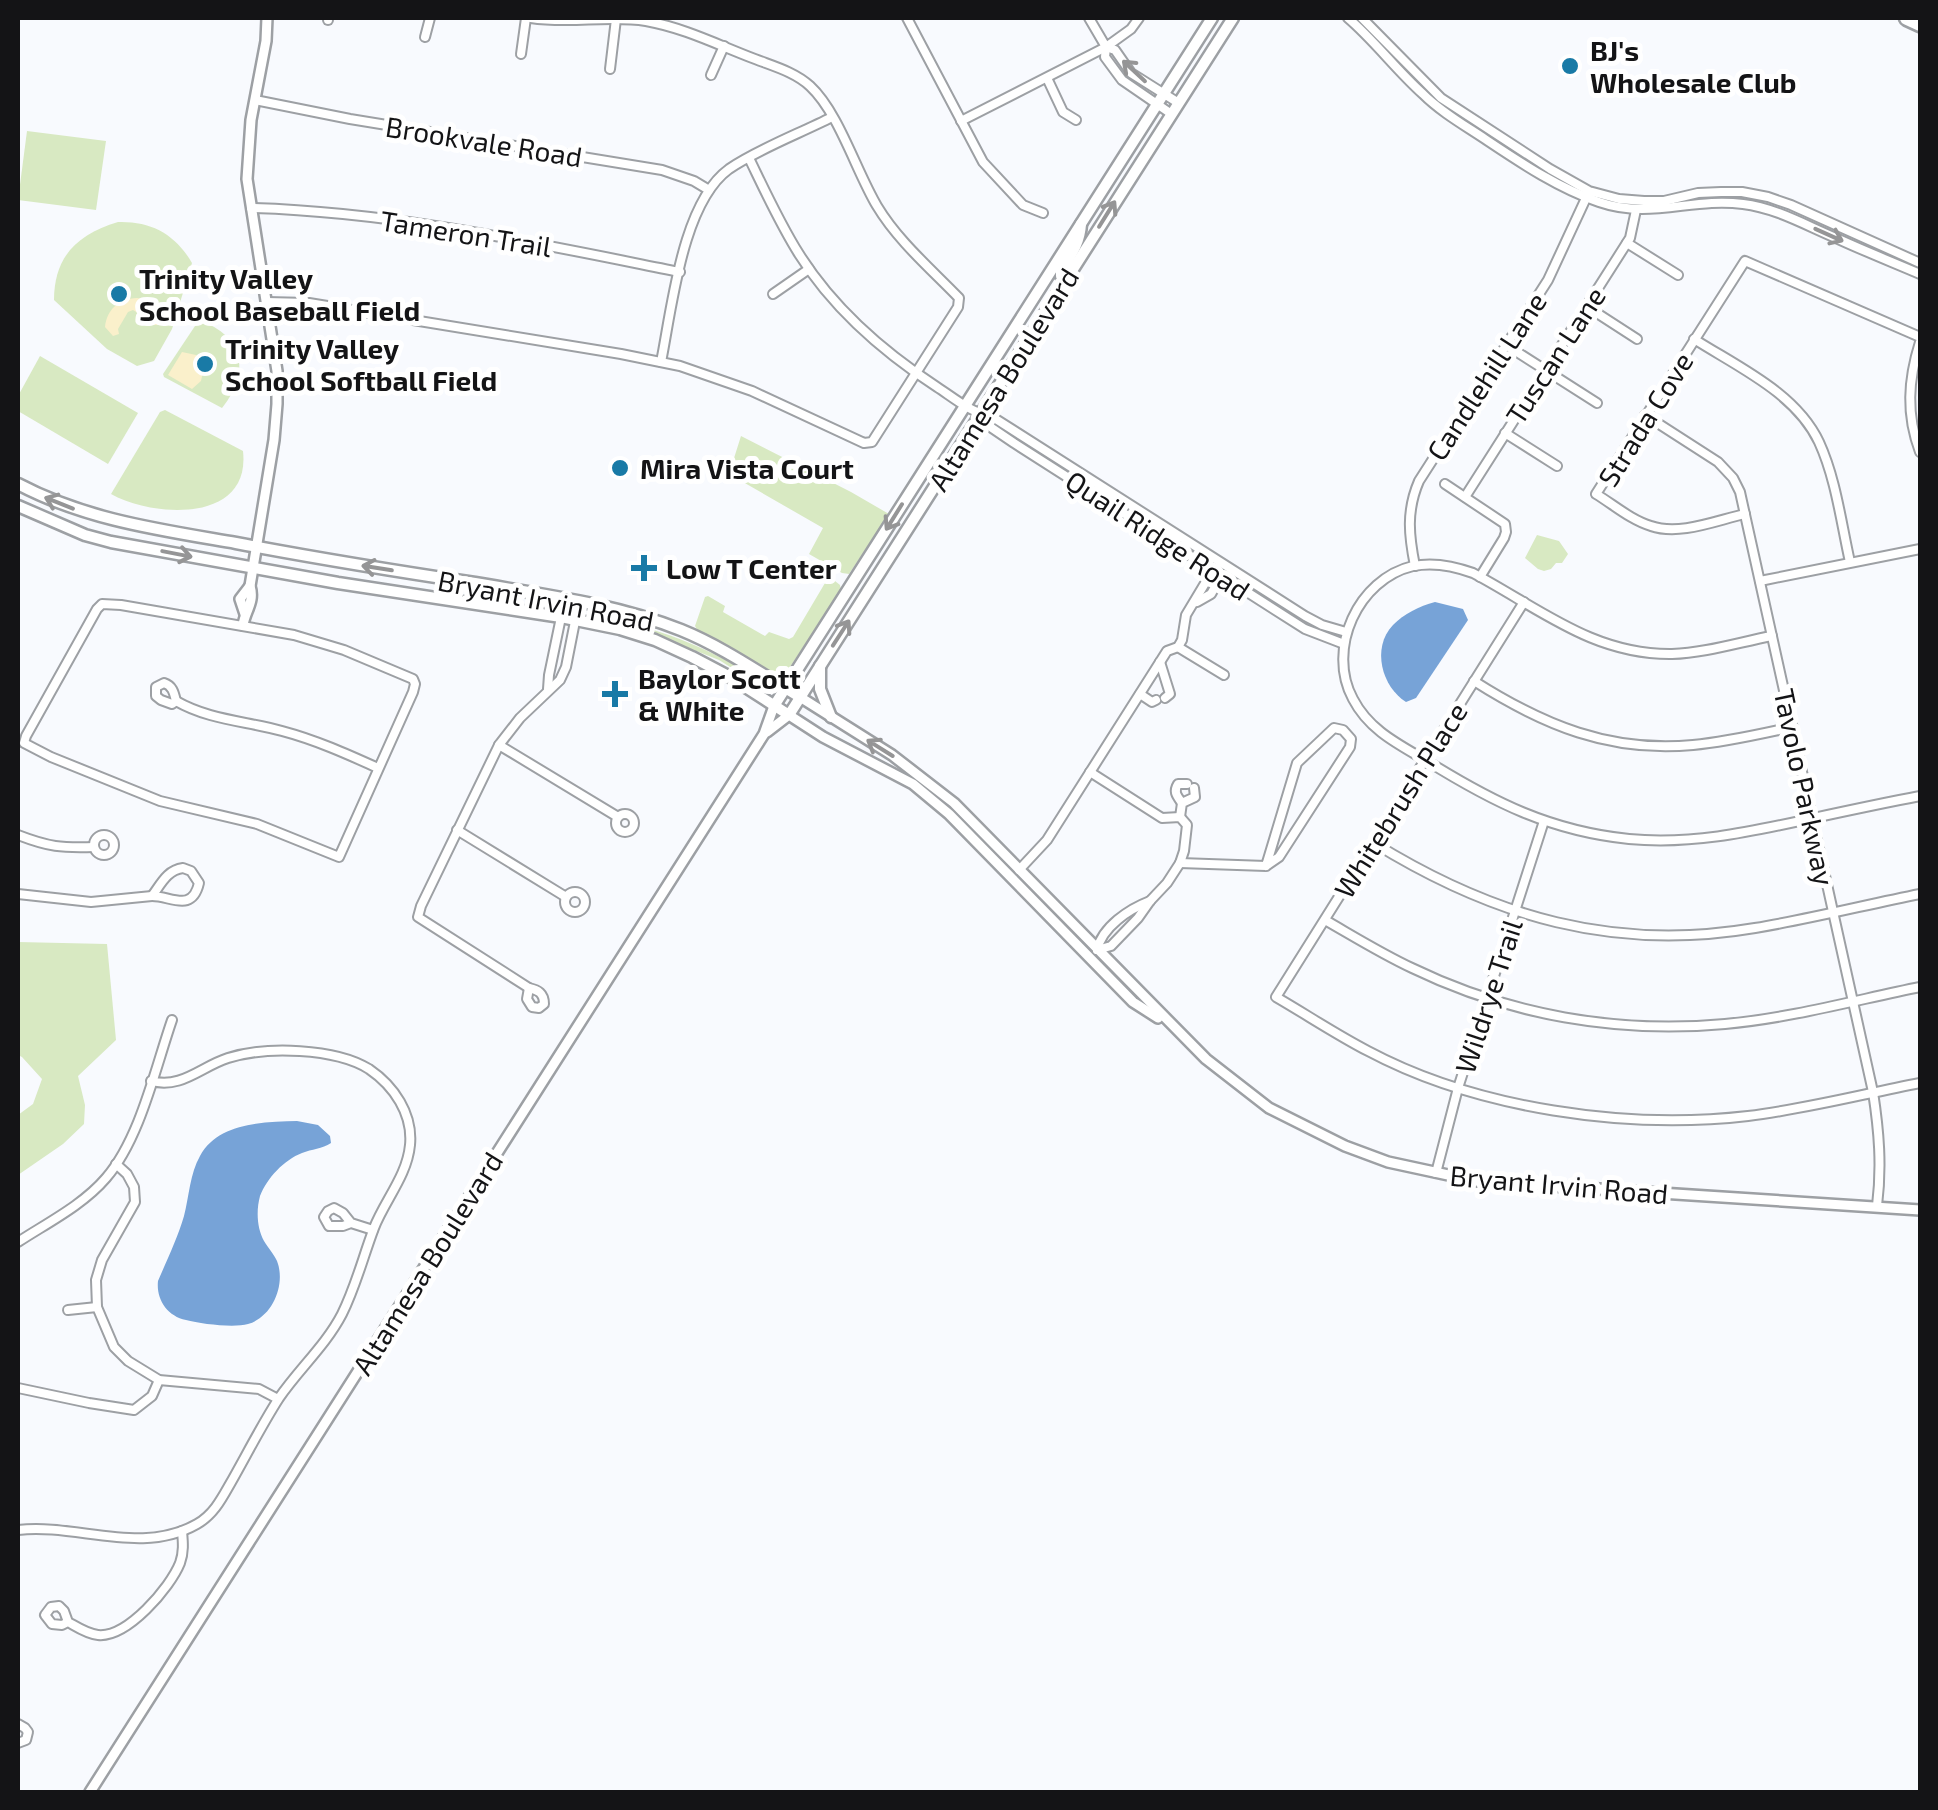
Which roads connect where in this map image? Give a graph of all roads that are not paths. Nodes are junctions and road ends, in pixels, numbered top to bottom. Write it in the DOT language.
graph roads {
  1 [pos="268,18"];
  2 [pos="430,18"];
  3 [pos="528,18"];
  4 [pos="907,18"];
  5 [pos="1089,18"];
  6 [pos="1139,18"];
  7 [pos="1212,18"];
  8 [pos="1233,18"];
  9 [pos="1355,18"];
  10 [pos="1907,18"];
  11 [pos="616,19"];
  12 [pos="1920,24"];
  13 [pos="426,37"];
  14 [pos="724,46"];
  15 [pos="1106,46"];
  16 [pos="521,54"];
  17 [pos="610,69"];
  18 [pos="711,75"];
  19 [pos="1047,78"];
  20 [pos="1160,99"];
  21 [pos="255,100"];
  22 [pos="1177,102"];
  23 [pos="1170,113"];
  24 [pos="832,117"];
  25 [pos="961,120"];
  26 [pos="1076,120"];
  27 [pos="749,158"];
  28 [pos="709,190"];
  29 [pos="1588,194"];
  30 [pos="251,208"];
  31 [pos="1636,210"];
  32 [pos="1042,213"];
  33 [pos="1080,223"];
  34 [pos="1627,243"];
  35 [pos="1920,263"];
  36 [pos="809,269"];
  37 [pos="680,272"];
  38 [pos="1920,274"];
  39 [pos="1678,275"];
  40 [pos="1065,280"];
  41 [pos="773,294"];
  42 [pos="266,302"];
  43 [pos="1586,306"];
  44 [pos="1637,339"];
  45 [pos="1694,339"];
  46 [pos="1920,340"];
  47 [pos="1506,345"];
  48 [pos="661,362"];
  49 [pos="1546,370"];
  50 [pos="915,372"];
  51 [pos="1597,402"];
  52 [pos="964,404"];
  53 [pos="980,414"];
  54 [pos="1646,415"];
  55 [pos="1505,433"];
  56 [pos="1920,452"];
  57 [pos="1557,466"];
  58 [pos="18,484"];
  59 [pos="1445,484"];
  60 [pos="1465,496"];
  61 [pos="18,506"];
  62 [pos="1745,514"];
  63 [pos="256,547"];
  64 [pos="1920,549"];
  65 [pos="1221,562"];
  66 [pos="1850,562"];
  67 [pos="1415,566"];
  68 [pos="253,568"];
  69 [pos="1215,573"];
  70 [pos="1480,577"];
  71 [pos="1760,581"];
  72 [pos="565,598"];
  73 [pos="579,601"];
  74 [pos="1524,602"];
  75 [pos="562,617"];
  76 [pos="575,620"];
  77 [pos="242,626"];
  78 [pos="1346,632"];
  79 [pos="1772,636"];
  80 [pos="1344,644"];
  81 [pos="1178,646"];
  82 [pos="554,657"];
  83 [pos="567,660"];
  84 [pos="1160,662"];
  85 [pos="820,666"];
  86 [pos="1224,675"];
  87 [pos="1474,681"];
  88 [pos="785,688"];
  89 [pos="548,689"];
  90 [pos="1140,694"];
  91 [pos="800,698"];
  92 [pos="176,701"];
  93 [pos="774,706"];
  94 [pos="788,716"];
  95 [pos="831,717"];
  96 [pos="1356,717"];
  97 [pos="1793,728"];
  98 [pos="1343,730"];
  99 [pos="764,734"];
  100 [pos="499,744"];
  101 [pos="1426,760"];
  102 [pos="378,768"];
  103 [pos="1090,772"];
  104 [pos="1920,796"];
  105 [pos="1182,803"];
  106 [pos="618,817"];
  107 [pos="1180,817"];
  108 [pos="1812,818"];
  109 [pos="1544,821"];
  110 [pos="457,830"];
  111 [pos="18,834"];
  112 [pos="1374,842"];
  113 [pos="94,847"];
  114 [pos="1180,863"];
  115 [pos="1266,866"];
  116 [pos="1019,870"];
  117 [pos="18,894"];
  118 [pos="1920,894"];
  119 [pos="152,896"];
  120 [pos="566,898"];
  121 [pos="1150,901"];
  122 [pos="1515,912"];
  123 [pos="1832,912"];
  124 [pos="1325,920"];
  125 [pos="1112,927"];
  126 [pos="1120,936"];
  127 [pos="1093,953"];
  128 [pos="529,988"];
  129 [pos="1920,988"];
  130 [pos="1486,998"];
  131 [pos="1852,1000"];
  132 [pos="172,1020"];
  133 [pos="151,1081"];
  134 [pos="1920,1083"];
  135 [pos="1458,1088"];
  136 [pos="1874,1092"];
  137 [pos="116,1164"];
  138 [pos="1436,1173"];
  139 [pos="1877,1206"];
  140 [pos="1920,1210"];
  141 [pos="351,1223"];
  142 [pos="373,1230"];
  143 [pos="18,1242"];
  144 [pos="97,1307"];
  145 [pos="68,1310"];
  146 [pos="159,1380"];
  147 [pos="18,1388"];
  148 [pos="278,1399"];
  149 [pos="18,1530"];
  150 [pos="182,1531"];
  151 [pos="68,1622"];
  152 [pos="18,1724"];
  153 [pos="18,1743"];
  154 [pos="90,1792"];
  1 -- 21 [label="street"];
  2 -- 13 [label="street"];
  3 -- 11 [label="street"];
  3 -- 16 [label="street"];
  4 -- 25 [label="street"];
  5 -- 15 [label="street"];
  6 -- 15 [label="street"];
  7 -- 20 [label="main road, Altamesa Boulevard"];
  8 -- 22 [label="main road, Altamesa Boulevard"];
  9 -- 29 [label="street"];
  10 -- 12 [label="highway"];
  11 -- 14 [label="street"];
  11 -- 17 [label="street"];
  14 -- 18 [label="street"];
  14 -- 24 [label="street"];
  15 -- 19 [label="street"];
  15 -- 20 [label="street"];
  19 -- 25 [label="street"];
  19 -- 26 [label="street"];
  20 -- 22 [label="street"];
  20 -- 23 [label="street"];
  20 -- 33 [label="main road, Altamesa Boulevard"];
  21 -- 28 [label="street, Brookvale Road"];
  21 -- 30 [label="street"];
  22 -- 23 [label="main road, Altamesa Boulevard"];
  40 -- 23 [label="main road, Altamesa Boulevard, one-way"];
  24 -- 27 [label="street"];
  24 -- 50 [label="street"];
  25 -- 32 [label="street"];
  27 -- 28 [label="street"];
  27 -- 36 [label="street, Quail Ridge Road"];
  28 -- 37 [label="street"];
  29 -- 31 [label="street"];
  29 -- 35 [label="street"];
  29 -- 47 [label="street, Candlehill Lane"];
  30 -- 37 [label="street, Tameron Trail"];
  30 -- 42 [label="street"];
  31 -- 34 [label="street, Tuscan Lane"];
  31 -- 38 [label="street, one-way"];
  33 -- 40 [label="main road"];
  33 -- 52 [label="main road, Altamesa Boulevard"];
  34 -- 39 [label="street"];
  34 -- 43 [label="street, Tuscan Lane"];
  36 -- 41 [label="street"];
  36 -- 50 [label="street, Quail Ridge Road"];
  37 -- 48 [label="street"];
  40 -- 53 [label="main road, Altamesa Boulevard"];
  42 -- 48 [label="street"];
  42 -- 63 [label="street"];
  43 -- 44 [label="street"];
  43 -- 49 [label="street, Tuscan Lane"];
  45 -- 46 [label="street, Strada Cove"];
  45 -- 54 [label="street, Strada Cove"];
  45 -- 66 [label="street"];
  46 -- 56 [label="street"];
  47 -- 49 [label="street"];
  47 -- 67 [label="street, Candlehill Lane"];
  48 -- 50 [label="street"];
  49 -- 51 [label="street"];
  49 -- 55 [label="street, Tuscan Lane"];
  50 -- 52 [label="street, Quail Ridge Road"];
  52 -- 53 [label="street, Quail Ridge Road"];
  52 -- 88 [label="main road, Altamesa Boulevard, one-way"];
  53 -- 65 [label="street, Quail Ridge Road"];
  53 -- 69 [label="street, Quail Ridge Road"];
  85 -- 53 [label="main road, Altamesa Boulevard, one-way"];
  54 -- 62 [label="street, Tavolo Parkway"];
  54 -- 62 [label="street, Strada Cove"];
  55 -- 57 [label="street"];
  55 -- 60 [label="street, Tuscan Lane"];
  63 -- 58 [label="main road, Bryant Irvin Road, one-way"];
  59 -- 60 [label="street"];
  60 -- 70 [label="street"];
  61 -- 68 [label="main road, Bryant Irvin Road, one-way"];
  62 -- 71 [label="street, Tavolo Parkway"];
  63 -- 68 [label="street"];
  72 -- 63 [label="main road, Bryant Irvin Road, one-way"];
  64 -- 66 [label="street"];
  65 -- 69 [label="street"];
  65 -- 78 [label="street, Quail Ridge Road"];
  66 -- 71 [label="street"];
  67 -- 70 [label="street"];
  67 -- 78 [label="street"];
  68 -- 75 [label="main road, Bryant Irvin Road"];
  68 -- 77 [label="street"];
  69 -- 80 [label="street, Quail Ridge Road"];
  69 -- 81 [label="street"];
  70 -- 74 [label="street"];
  71 -- 79 [label="street, Tavolo Parkway"];
  72 -- 73 [label="main road, Bryant Irvin Road"];
  72 -- 75 [label="street"];
  73 -- 76 [label="street"];
  73 -- 88 [label="main road, Bryant Irvin Road"];
  74 -- 79 [label="street"];
  74 -- 87 [label="street, Whitebrush Place"];
  75 -- 76 [label="main road, Bryant Irvin Road"];
  75 -- 82 [label="street"];
  76 -- 83 [label="street"];
  76 -- 93 [label="main road, Bryant Irvin Road"];
  77 -- 102 [label="street"];
  77 -- 102 [label="street"];
  78 -- 80 [label="street"];
  79 -- 97 [label="street, Tavolo Parkway"];
  80 -- 96 [label="street"];
  81 -- 84 [label="street"];
  81 -- 86 [label="street"];
  82 -- 83 [label="street"];
  82 -- 89 [label="street"];
  83 -- 89 [label="street"];
  84 -- 90 [label="street"];
  84 -- 90 [label="street"];
  85 -- 91 [label="main road, Altamesa Boulevard"];
  85 -- 95 [label="main road"];
  87 -- 97 [label="street"];
  87 -- 101 [label="street, Whitebrush Place"];
  88 -- 91 [label="main road, Bryant Irvin Road"];
  88 -- 93 [label="main road, Altamesa Boulevard"];
  89 -- 100 [label="street"];
  90 -- 103 [label="street"];
  91 -- 94 [label="main road, Altamesa Boulevard"];
  91 -- 95 [label="street, Bryant Irvin Road"];
  92 -- 102 [label="street"];
  93 -- 94 [label="main road, Bryant Irvin Road"];
  93 -- 99 [label="street, Altamesa Boulevard"];
  94 -- 99 [label="street, Altamesa Boulevard"];
  94 -- 127 [label="street, Bryant Irvin Road"];
  116 -- 95 [label="street, Bryant Irvin Road, one-way"];
  96 -- 98 [label="street"];
  96 -- 101 [label="street"];
  97 -- 108 [label="street, Tavolo Parkway"];
  98 -- 115 [label="street"];
  98 -- 115 [label="street"];
  99 -- 154 [label="street, Altamesa Boulevard"];
  100 -- 106 [label="street"];
  100 -- 110 [label="street"];
  101 -- 109 [label="street"];
  101 -- 112 [label="street, Whitebrush Place"];
  103 -- 107 [label="street"];
  103 -- 116 [label="street"];
  104 -- 108 [label="street"];
  105 -- 105 [label="street"];
  105 -- 107 [label="street"];
  107 -- 114 [label="street"];
  108 -- 109 [label="street"];
  108 -- 123 [label="street, Tavolo Parkway"];
  109 -- 122 [label="street, Wildrye Trail"];
  110 -- 120 [label="street"];
  110 -- 128 [label="street"];
  111 -- 113 [label="street"];
  112 -- 122 [label="street"];
  112 -- 124 [label="street, Whitebrush Place"];
  114 -- 115 [label="street"];
  114 -- 121 [label="street"];
  116 -- 127 [label="street, Bryant Irvin Road"];
  117 -- 119 [label="street"];
  118 -- 123 [label="street"];
  119 -- 119 [label="street"];
  121 -- 125 [label="street"];
  121 -- 126 [label="street"];
  122 -- 123 [label="street"];
  122 -- 130 [label="street, Wildrye Trail"];
  123 -- 131 [label="street, Tavolo Parkway"];
  124 -- 130 [label="street"];
  124 -- 135 [label="street, Whitebrush Place"];
  125 -- 126 [label="street"];
  125 -- 127 [label="street"];
  126 -- 127 [label="street"];
  127 -- 138 [label="street, Bryant Irvin Road"];
  129 -- 131 [label="street"];
  130 -- 131 [label="street"];
  130 -- 135 [label="street, Wildrye Trail"];
  131 -- 136 [label="street, Tavolo Parkway"];
  132 -- 133 [label="street"];
  133 -- 137 [label="street"];
  133 -- 142 [label="street"];
  134 -- 136 [label="street"];
  135 -- 136 [label="street"];
  135 -- 138 [label="street, Wildrye Trail"];
  136 -- 139 [label="street, Tavolo Parkway"];
  137 -- 143 [label="street"];
  137 -- 144 [label="street"];
  138 -- 139 [label="street, Bryant Irvin Road"];
  139 -- 140 [label="street, Bryant Irvin Road"];
  141 -- 142 [label="street"];
  142 -- 148 [label="street"];
  144 -- 145 [label="street"];
  144 -- 146 [label="street"];
  146 -- 147 [label="street"];
  146 -- 148 [label="street"];
  148 -- 150 [label="street"];
  149 -- 150 [label="street"];
  150 -- 151 [label="street"];
  152 -- 153 [label="street"];
}
